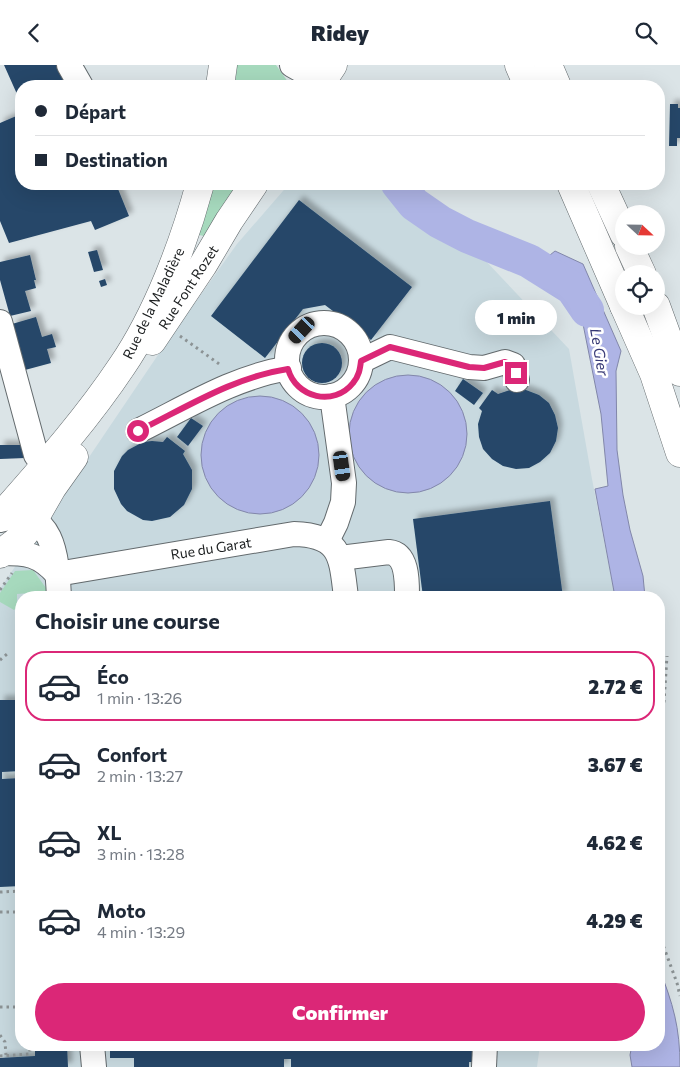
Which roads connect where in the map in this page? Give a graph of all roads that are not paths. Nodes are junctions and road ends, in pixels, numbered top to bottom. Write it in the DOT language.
graph roads {
  1 [pos="69,65"];
  2 [pos="223,65"];
  3 [pos="292,65"];
  4 [pos="519,65"];
  5 [pos="548,65"];
  6 [pos="325,78"];
  7 [pos="78,80"];
  8 [pos="221,80"];
  9 [pos="525,80"];
  10 [pos="554,80"];
  11 [pos="198,190"];
  12 [pos="250,190"];
  13 [pos="573,190"];
  14 [pos="604,190"];
  15 [pos="615,214"];
  16 [pos="229,221"];
  17 [pos="181,246"];
  18 [pos="615,286"];
  19 [pos="628,315"];
  20 [pos="659,315"];
  21 [pos="0,322"];
  22 [pos="361,361"];
  23 [pos="288,369"];
  24 [pos="680,372"];
  25 [pos="121,376"];
  26 [pos="516,380"];
  27 [pos="332,397"];
  28 [pos="138,431"];
  29 [pos="680,453"];
  30 [pos="45,467"];
  31 [pos="0,519"];
  32 [pos="33,521"];
  33 [pos="333,549"];
  34 [pos="0,553"];
  35 [pos="58,574"];
  36 [pos="59,591"];
  37 [pos="344,591"];
  38 [pos="406,591"];
  39 [pos="93,1051"];
  40 [pos="485,1051"];
  41 [pos="94,1067"];
  42 [pos="484,1067"];
  1 -- 7 [label="street"];
  2 -- 8 [label="main road"];
  3 -- 6 [label="street"];
  4 -- 9 [label="main road"];
  5 -- 10 [label="main road"];
  11 -- 17 [label="main road, Rue de la Maladière"];
  12 -- 16 [label="main road, Rue Font Rozet"];
  13 -- 18 [label="main road"];
  14 -- 15 [label="main road"];
  16 -- 17 [label="main road"];
  16 -- 25 [label="main road, Rue Font Rozet"];
  17 -- 25 [label="main road, Rue de la Maladière"];
  19 -- 29 [label="main road"];
  20 -- 24 [label="main road"];
  21 -- 30 [label="street"];
  22 -- 23 [label="street"];
  22 -- 26 [label="street"];
  22 -- 27 [label="street"];
  23 -- 27 [label="street"];
  23 -- 28 [label="street"];
  25 -- 30 [label="main road"];
  25 -- 32 [label="main road"];
  27 -- 33 [label="street"];
  30 -- 31 [label="main road"];
  31 -- 32 [label="street"];
  32 -- 34 [label="main road"];
  32 -- 35 [label="street"];
  33 -- 35 [label="street, Rue du Garat"];
  33 -- 37 [label="street"];
  33 -- 38 [label="street"];
  34 -- 35 [label="street"];
  35 -- 36 [label="street"];
  39 -- 41 [label="street"];
  40 -- 42 [label="street"];
}
